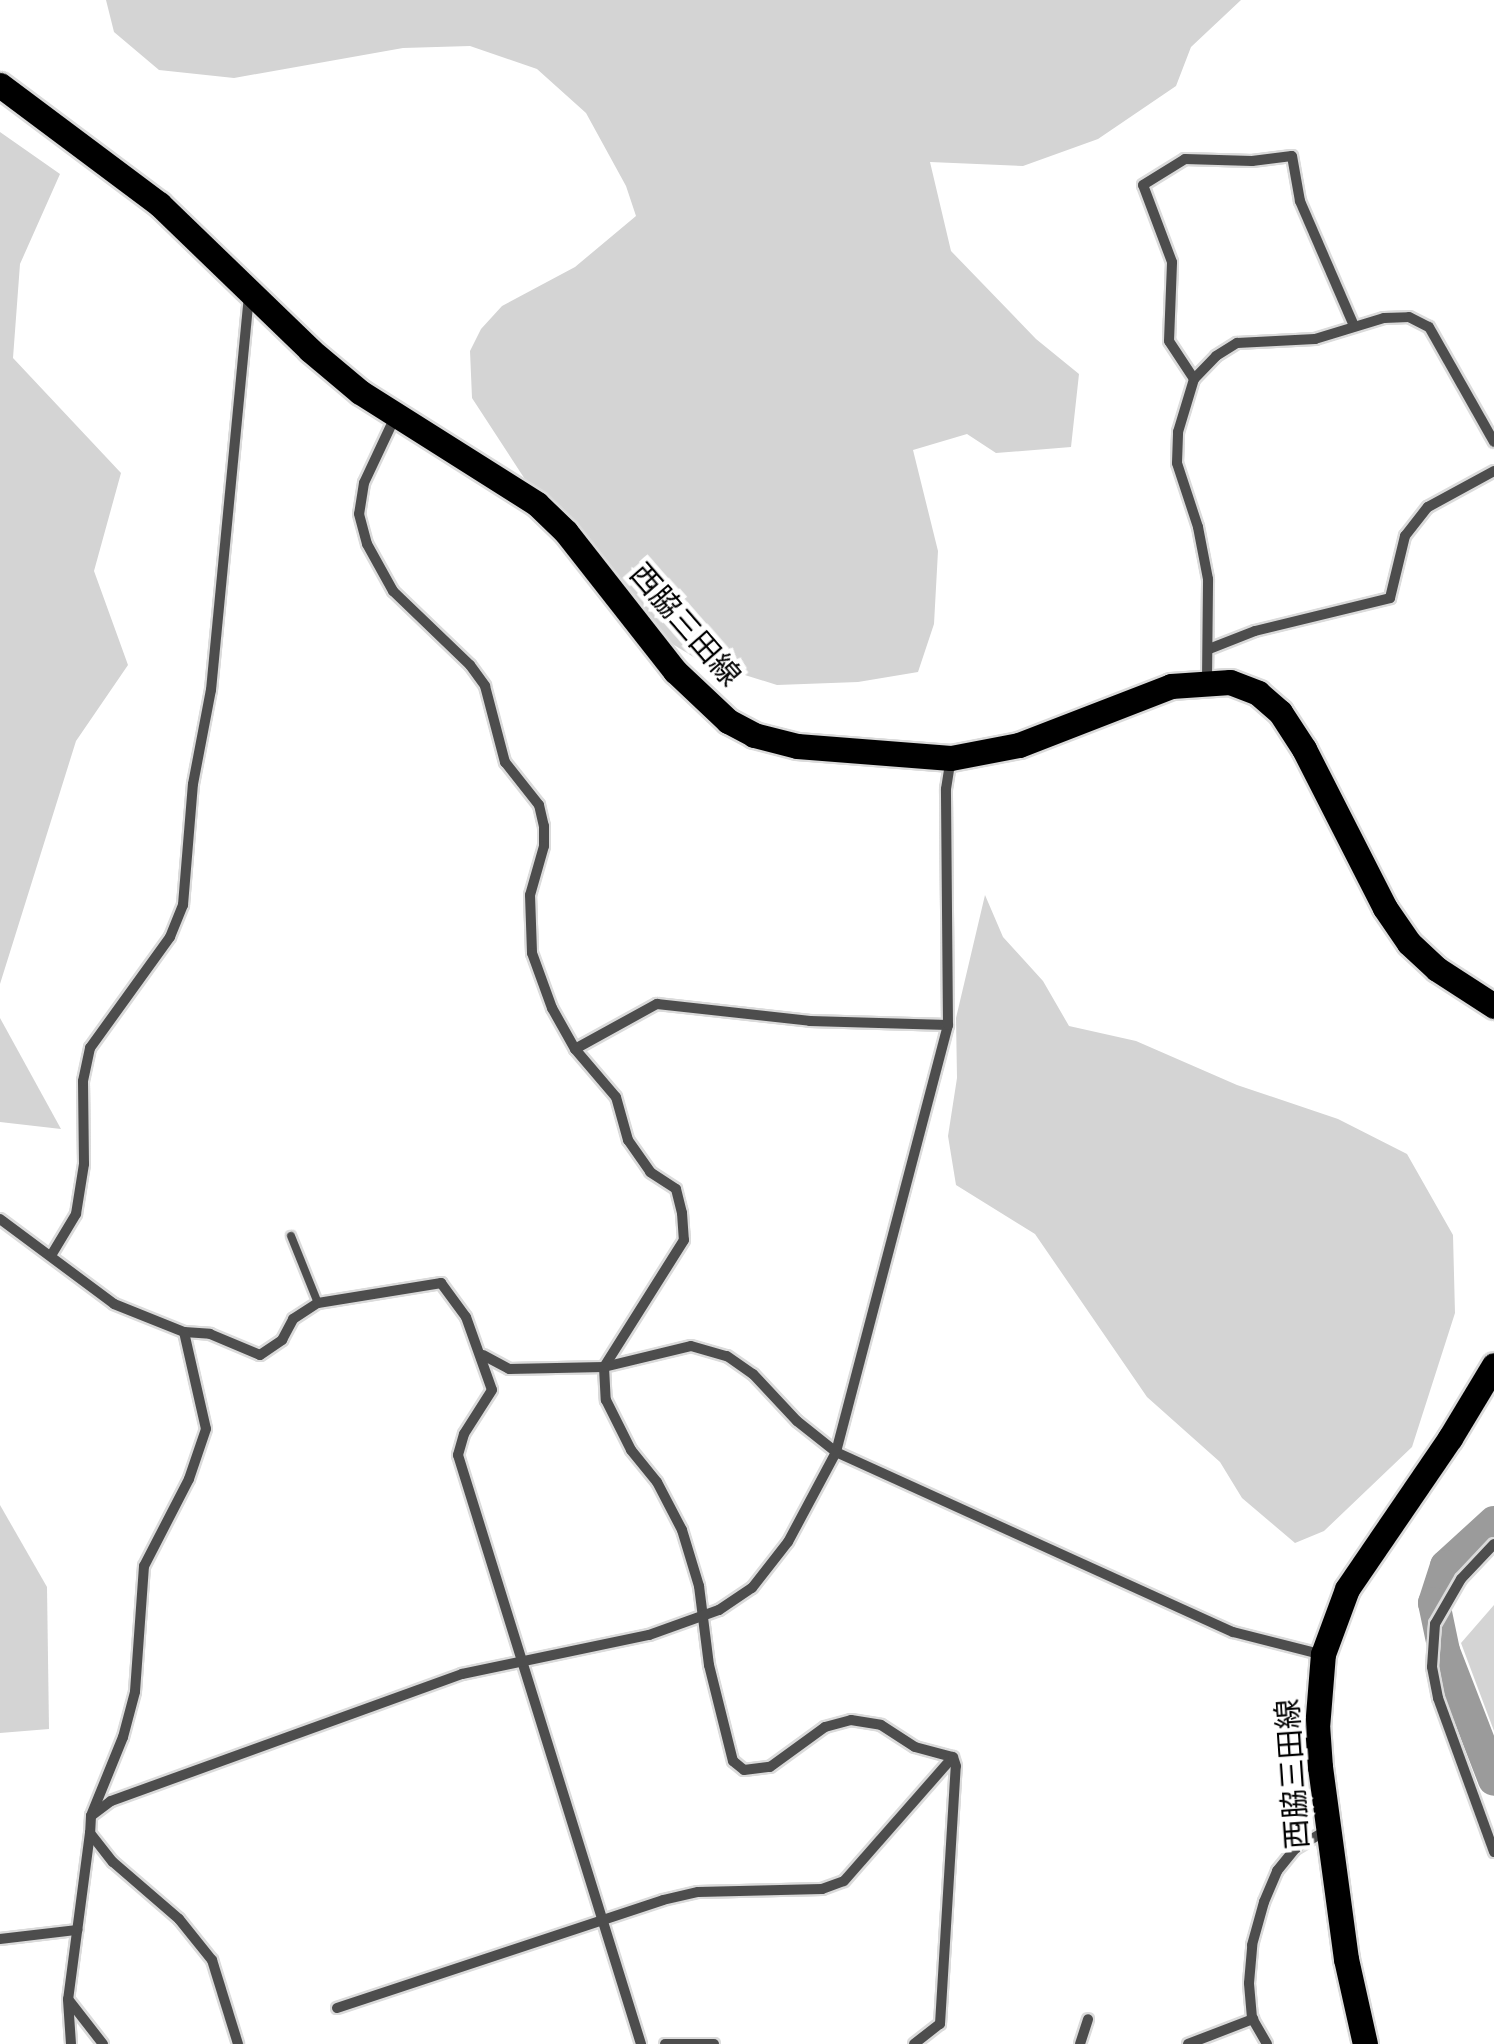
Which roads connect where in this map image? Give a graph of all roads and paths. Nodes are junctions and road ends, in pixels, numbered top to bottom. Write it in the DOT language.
graph roads {
  1 [pos="0,85"];
  2 [pos="250,289"];
  3 [pos="1354,326"];
  4 [pos="1194,379"];
  5 [pos="396,416"];
  6 [pos="1494,442"];
  7 [pos="1494,471"];
  8 [pos="1209,649"];
  9 [pos="1207,680"];
  10 [pos="951,758"];
  11 [pos="1494,1006"];
  12 [pos="948,1025"];
  13 [pos="575,1049"];
  14 [pos="0,1219"];
  15 [pos="291,1236"];
  16 [pos="52,1254"];
  17 [pos="318,1304"];
  18 [pos="184,1332"];
  19 [pos="483,1355"];
  20 [pos="1494,1365"];
  21 [pos="604,1367"];
  22 [pos="836,1452"];
  23 [pos="1494,1544"];
  24 [pos="702,1616"];
  25 [pos="1323,1654"];
  26 [pos="521,1660"];
  27 [pos="953,1757"];
  28 [pos="91,1816"];
  29 [pos="1328,1829"];
  30 [pos="90,1833"];
  31 [pos="1494,1852"];
  32 [pos="605,1921"];
  33 [pos="77,1930"];
  34 [pos="0,1939"];
  35 [pos="68,1999"];
  36 [pos="338,2008"];
  37 [pos="1088,2018"];
  38 [pos="1253,2019"];
  39 [pos="927,2034"];
  40 [pos="678,2042"];
  41 [pos="72,2044"];
  42 [pos="103,2044"];
  43 [pos="238,2044"];
  44 [pos="641,2044"];
  45 [pos="665,2044"];
  46 [pos="691,2044"];
  47 [pos="714,2044"];
  48 [pos="914,2044"];
  49 [pos="936,2044"];
  50 [pos="1080,2044"];
  51 [pos="1188,2044"];
  52 [pos="1267,2044"];
  53 [pos="1365,2044"];
  1 -- 2 [label="main road, 西脇三田線"];
  2 -- 5 [label="main road, 西脇三田線"];
  2 -- 16 [label="street"];
  3 -- 4 [label="street"];
  3 -- 4 [label="street"];
  3 -- 6 [label="street"];
  4 -- 8 [label="street"];
  5 -- 10 [label="main road, 西脇三田線"];
  5 -- 13 [label="street"];
  7 -- 8 [label="street"];
  8 -- 9 [label="street"];
  9 -- 10 [label="main road, 西脇三田線"];
  9 -- 11 [label="main road, 西脇三田線"];
  10 -- 12 [label="street"];
  12 -- 13 [label="street"];
  12 -- 22 [label="street"];
  13 -- 21 [label="street"];
  14 -- 16 [label="street"];
  15 -- 17 [label="lane"];
  16 -- 18 [label="street"];
  17 -- 18 [label="street"];
  17 -- 19 [label="street"];
  18 -- 28 [label="street"];
  19 -- 21 [label="street"];
  19 -- 26 [label="street"];
  20 -- 25 [label="main road, 西脇三田線"];
  21 -- 22 [label="street"];
  21 -- 24 [label="street"];
  22 -- 24 [label="street"];
  22 -- 25 [label="street"];
  23 -- 31 [label="street"];
  24 -- 26 [label="street"];
  24 -- 27 [label="street"];
  25 -- 29 [label="main road, 西脇三田線"];
  26 -- 28 [label="street"];
  26 -- 32 [label="street"];
  27 -- 32 [label="street"];
  27 -- 39 [label="street"];
  28 -- 30 [label="street"];
  29 -- 38 [label="street"];
  29 -- 53 [label="main road, 西脇三田線"];
  30 -- 33 [label="street"];
  30 -- 43 [label="street"];
  32 -- 36 [label="street"];
  32 -- 44 [label="street"];
  33 -- 34 [label="street"];
  33 -- 35 [label="street"];
  35 -- 41 [label="street"];
  35 -- 42 [label="street"];
  37 -- 50 [label="street"];
  38 -- 51 [label="street"];
  38 -- 52 [label="street"];
  39 -- 48 [label="street"];
  39 -- 49 [label="street"];
  40 -- 45 [label="street"];
  40 -- 46 [label="street"];
  40 -- 47 [label="street"];
}
